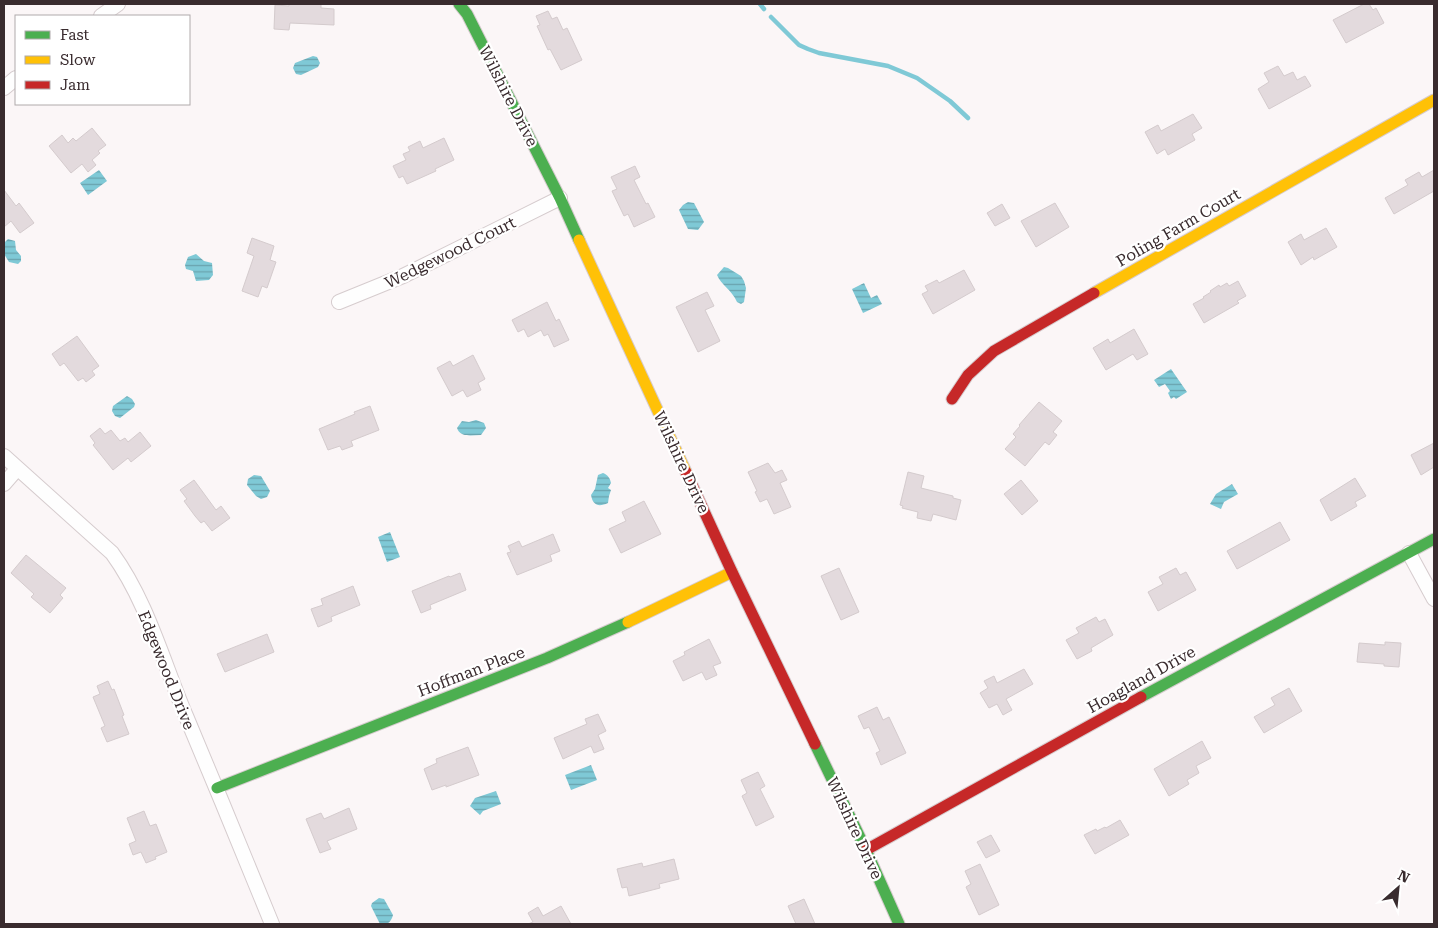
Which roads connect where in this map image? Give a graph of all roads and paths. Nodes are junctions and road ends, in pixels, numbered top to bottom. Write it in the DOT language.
graph roads {
  1 [pos="118,4"];
  2 [pos="459,4"];
  3 [pos="102,15"];
  4 [pos="15,79"];
  5 [pos="4,88"];
  6 [pos="1434,100"];
  7 [pos="560,198"];
  8 [pos="339,302"];
  9 [pos="952,398"];
  10 [pos="4,456"];
  11 [pos="17,469"];
  12 [pos="4,484"];
  13 [pos="1434,539"];
  14 [pos="1408,553"];
  15 [pos="732,572"];
  16 [pos="1434,599"];
  17 [pos="217,788"];
  18 [pos="866,850"];
  19 [pos="272,924"];
  20 [pos="900,924"];
  1 -- 3 [label="street"];
  2 -- 7 [label="street, Wilshire Drive"];
  4 -- 5 [label="street"];
  6 -- 9 [label="street, Poling Farm Court"];
  7 -- 8 [label="street, Wedgewood Court"];
  7 -- 15 [label="street, Wilshire Drive"];
  10 -- 11 [label="street, Edgewood Drive"];
  11 -- 12 [label="street"];
  11 -- 17 [label="street, Edgewood Drive"];
  13 -- 14 [label="street, Hoagland Drive"];
  14 -- 16 [label="street"];
  14 -- 18 [label="street, Hoagland Drive"];
  15 -- 17 [label="street, Hoffman Place"];
  15 -- 18 [label="street, Wilshire Drive"];
  17 -- 19 [label="street, Edgewood Drive"];
  18 -- 20 [label="street, Wilshire Drive"];
}
